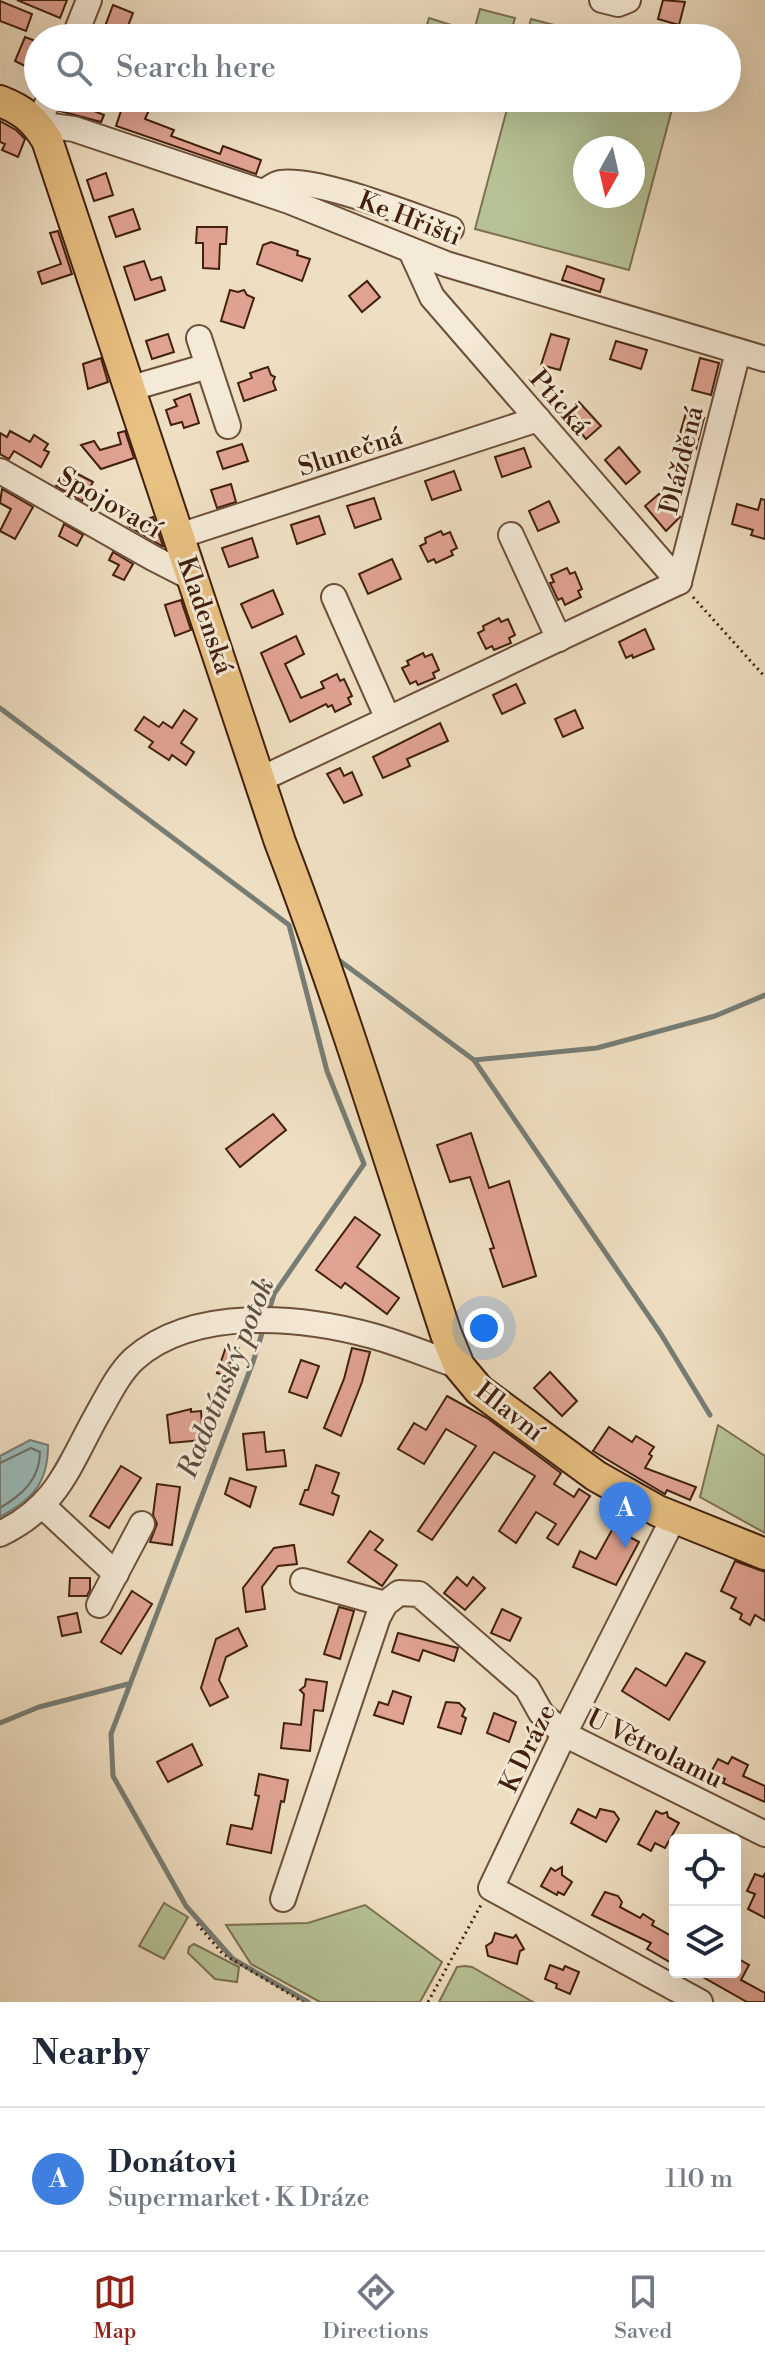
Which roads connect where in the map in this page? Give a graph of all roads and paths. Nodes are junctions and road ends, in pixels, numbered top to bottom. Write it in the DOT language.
graph roads {
  1 [pos="89,0"];
  2 [pos="80,24"];
  3 [pos="0,101"];
  4 [pos="24,110"];
  5 [pos="43,112"];
  6 [pos="45,112"];
  7 [pos="264,192"];
  8 [pos="451,229"];
  9 [pos="411,251"];
  10 [pos="199,338"];
  11 [pos="738,352"];
  12 [pos="765,359"];
  13 [pos="208,366"];
  14 [pos="128,389"];
  15 [pos="538,419"];
  16 [pos="228,426"];
  17 [pos="0,471"];
  18 [pos="511,535"];
  19 [pos="179,536"];
  20 [pos="194,579"];
  21 [pos="679,582"];
  22 [pos="334,597"];
  23 [pos="559,639"];
  24 [pos="765,677"];
  25 [pos="388,719"];
  26 [pos="261,779"];
  27 [pos="280,842"];
  28 [pos="459,1366"];
  29 [pos="43,1506"];
  30 [pos="674,1517"];
  31 [pos="142,1524"];
  32 [pos="0,1534"];
  33 [pos="765,1554"];
  34 [pos="116,1574"];
  35 [pos="303,1581"];
  36 [pos="385,1604"];
  37 [pos="99,1605"];
  38 [pos="564,1734"];
  39 [pos="765,1834"];
  40 [pos="491,1888"];
  41 [pos="283,1899"];
  42 [pos="197,1924"];
  43 [pos="303,2002"];
  44 [pos="428,2002"];
  45 [pos="700,2002"];
  1 -- 2 [label="street"];
  3 -- 4 [label="main road"];
  5 -- 14 [label="main road, Kladenská"];
  6 -- 7 [label="street, Ke Hřišti"];
  7 -- 8 [label="street"];
  7 -- 9 [label="street, Ke Hřišti"];
  9 -- 11 [label="street, Ke Hřišti"];
  9 -- 15 [label="street, Ptická"];
  10 -- 13 [label="street"];
  11 -- 12 [label="street, Ke Hřišti"];
  11 -- 21 [label="street, Dlážděná"];
  13 -- 14 [label="street"];
  13 -- 16 [label="street"];
  14 -- 19 [label="main road, Kladenská"];
  15 -- 19 [label="street, Slunečná"];
  15 -- 21 [label="street, Ptická"];
  17 -- 20 [label="street, Spojovací"];
  18 -- 23 [label="street"];
  19 -- 20 [label="main road, Kladenská"];
  20 -- 26 [label="main road, Kladenská"];
  21 -- 23 [label="street"];
  21 -- 24 [label="path"];
  22 -- 25 [label="street"];
  23 -- 25 [label="street"];
  25 -- 26 [label="street"];
  26 -- 27 [label="main road, Kladenská"];
  27 -- 28 [label="main road, Hlavní"];
  28 -- 29 [label="street"];
  28 -- 30 [label="main road, Hlavní"];
  29 -- 32 [label="street"];
  29 -- 34 [label="street"];
  30 -- 33 [label="main road, Hlavní"];
  30 -- 38 [label="street, K Dráze"];
  31 -- 34 [label="street"];
  34 -- 37 [label="street"];
  35 -- 36 [label="street"];
  36 -- 38 [label="street, U Větrolamu"];
  36 -- 41 [label="street"];
  38 -- 39 [label="street, U Větrolamu"];
  38 -- 40 [label="street, K Dráze"];
  40 -- 44 [label="path"];
  40 -- 45 [label="street"];
  42 -- 43 [label="path"];
}
